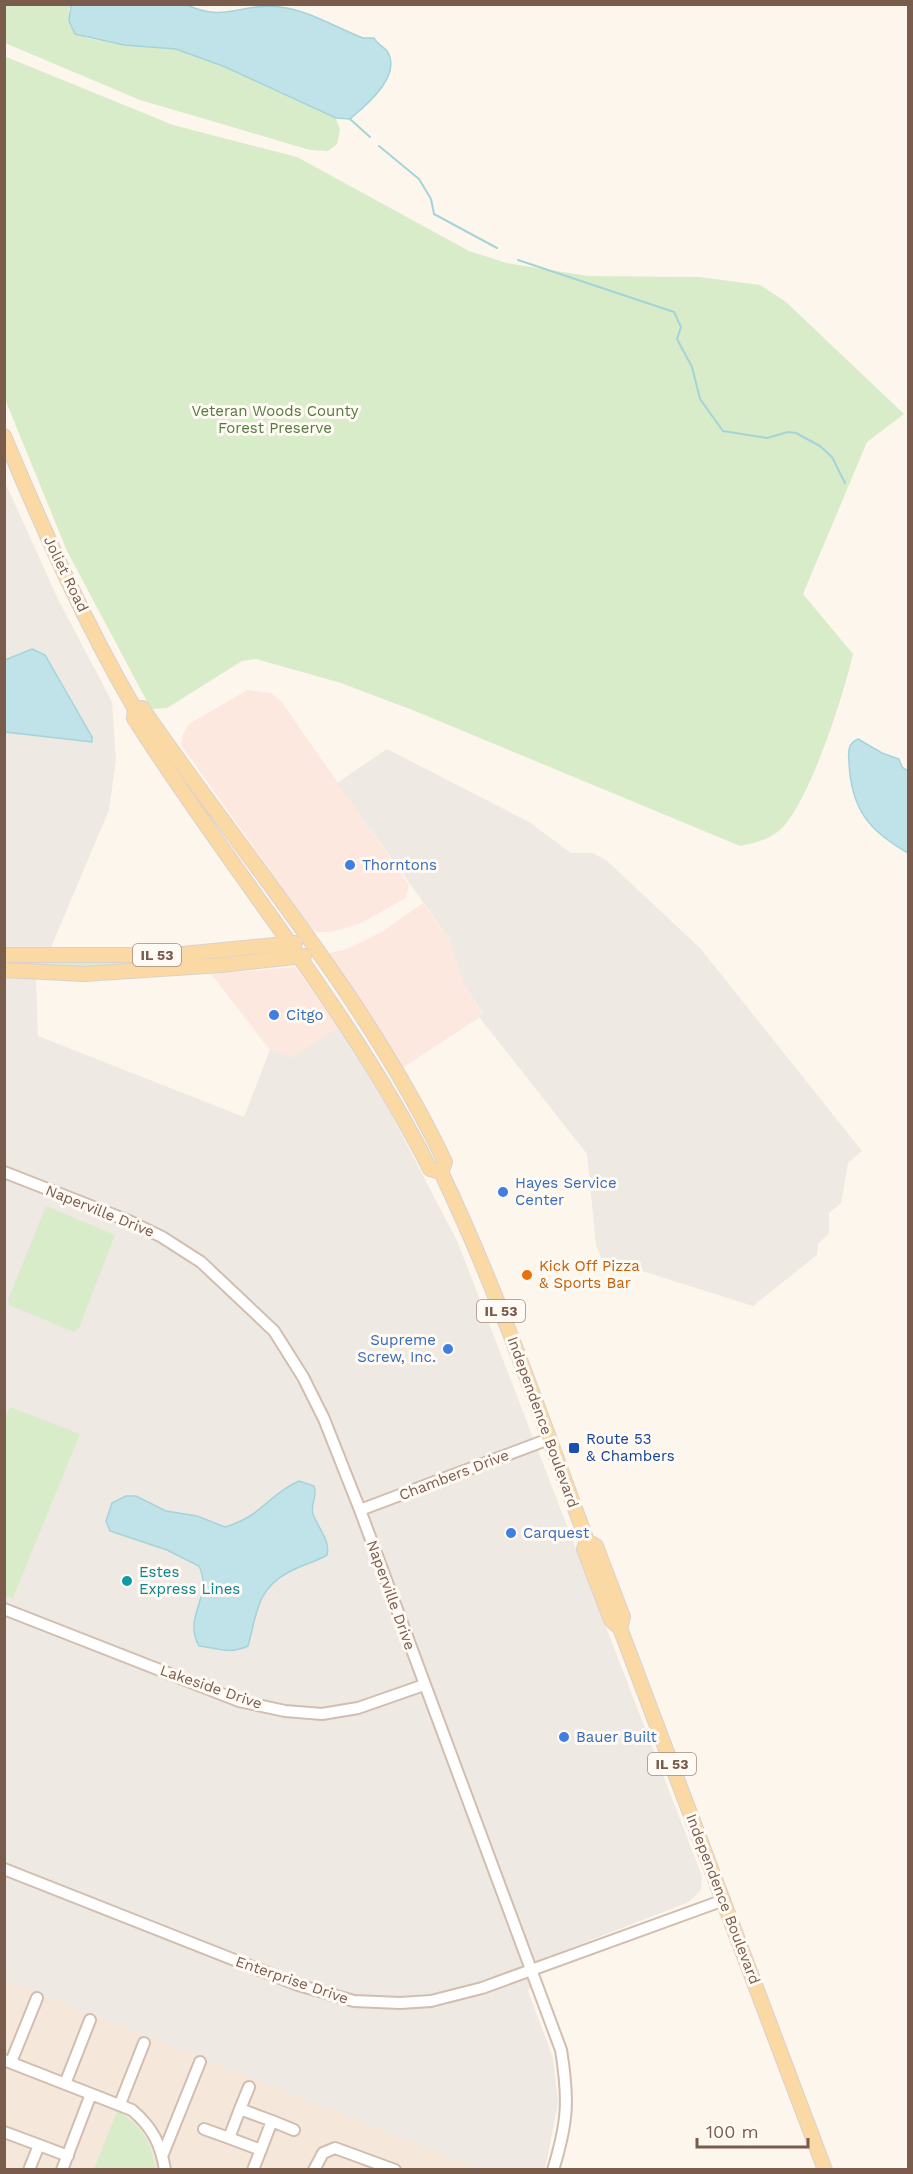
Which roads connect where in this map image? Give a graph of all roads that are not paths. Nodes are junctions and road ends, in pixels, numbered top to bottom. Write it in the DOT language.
graph roads {
  1 [pos="4,436"];
  2 [pos="135,709"];
  3 [pos="309,942"];
  4 [pos="289,944"];
  5 [pos="318,954"];
  6 [pos="4,955"];
  7 [pos="298,958"];
  8 [pos="4,970"];
  9 [pos="4,1172"];
  10 [pos="441,1172"];
  11 [pos="549,1439"];
  12 [pos="360,1510"];
  13 [pos="4,1609"];
  14 [pos="424,1685"];
  15 [pos="4,1869"];
  16 [pos="724,1900"];
  17 [pos="532,1968"];
  18 [pos="37,1998"];
  19 [pos="90,2020"];
  20 [pos="144,2043"];
  21 [pos="8,2061"];
  22 [pos="200,2062"];
  23 [pos="65,2084"];
  24 [pos="249,2087"];
  25 [pos="91,2094"];
  26 [pos="120,2104"];
  27 [pos="240,2109"];
  28 [pos="272,2121"];
  29 [pos="204,2129"];
  30 [pos="294,2130"];
  31 [pos="7,2132"];
  32 [pos="229,2138"];
  33 [pos="39,2145"];
  34 [pos="261,2150"];
  35 [pos="163,2154"];
  36 [pos="68,2156"];
  37 [pos="29,2169"];
  38 [pos="62,2169"];
  39 [pos="165,2169"];
  40 [pos="253,2169"];
  41 [pos="314,2169"];
  42 [pos="395,2169"];
  43 [pos="553,2169"];
  44 [pos="825,2169"];
  1 -- 2 [label="main road, Joliet Road"];
  2 -- 3 [label="main road, Joliet Road"];
  2 -- 4 [label="main road, Joliet Road"];
  3 -- 4 [label="main road, IL 53"];
  3 -- 5 [label="main road, Independence Boulevard / IL 53"];
  4 -- 6 [label="main road, IL 53"];
  4 -- 7 [label="main road, Joliet Road"];
  5 -- 7 [label="main road, IL 53"];
  5 -- 10 [label="main road, Independence Boulevard / IL 53"];
  7 -- 8 [label="main road, IL 53"];
  7 -- 10 [label="main road, Independence Boulevard / IL 53"];
  9 -- 12 [label="street, Naperville Drive"];
  10 -- 11 [label="main road, Independence Boulevard / IL 53"];
  11 -- 12 [label="street, Chambers Drive"];
  11 -- 16 [label="main road, Independence Boulevard / IL 53"];
  12 -- 14 [label="street, Naperville Drive"];
  13 -- 14 [label="street, Lakeside Drive"];
  14 -- 17 [label="street, Naperville Drive"];
  15 -- 17 [label="street, Enterprise Drive"];
  16 -- 17 [label="street, Enterprise Drive"];
  16 -- 44 [label="main road, Independence Boulevard / IL 53"];
  17 -- 43 [label="street, Naperville Drive"];
  18 -- 21 [label="street"];
  19 -- 23 [label="street"];
  20 -- 26 [label="street"];
  21 -- 23 [label="street"];
  22 -- 35 [label="street"];
  23 -- 25 [label="street"];
  24 -- 27 [label="street"];
  25 -- 26 [label="street"];
  25 -- 36 [label="street"];
  26 -- 35 [label="street"];
  27 -- 28 [label="street"];
  27 -- 32 [label="street"];
  28 -- 30 [label="street"];
  28 -- 34 [label="street"];
  29 -- 32 [label="street"];
  31 -- 33 [label="street"];
  32 -- 34 [label="street"];
  33 -- 36 [label="street"];
  33 -- 37 [label="street"];
  34 -- 40 [label="street"];
  35 -- 39 [label="street"];
  36 -- 38 [label="street"];
  41 -- 42 [label="street"];
}
